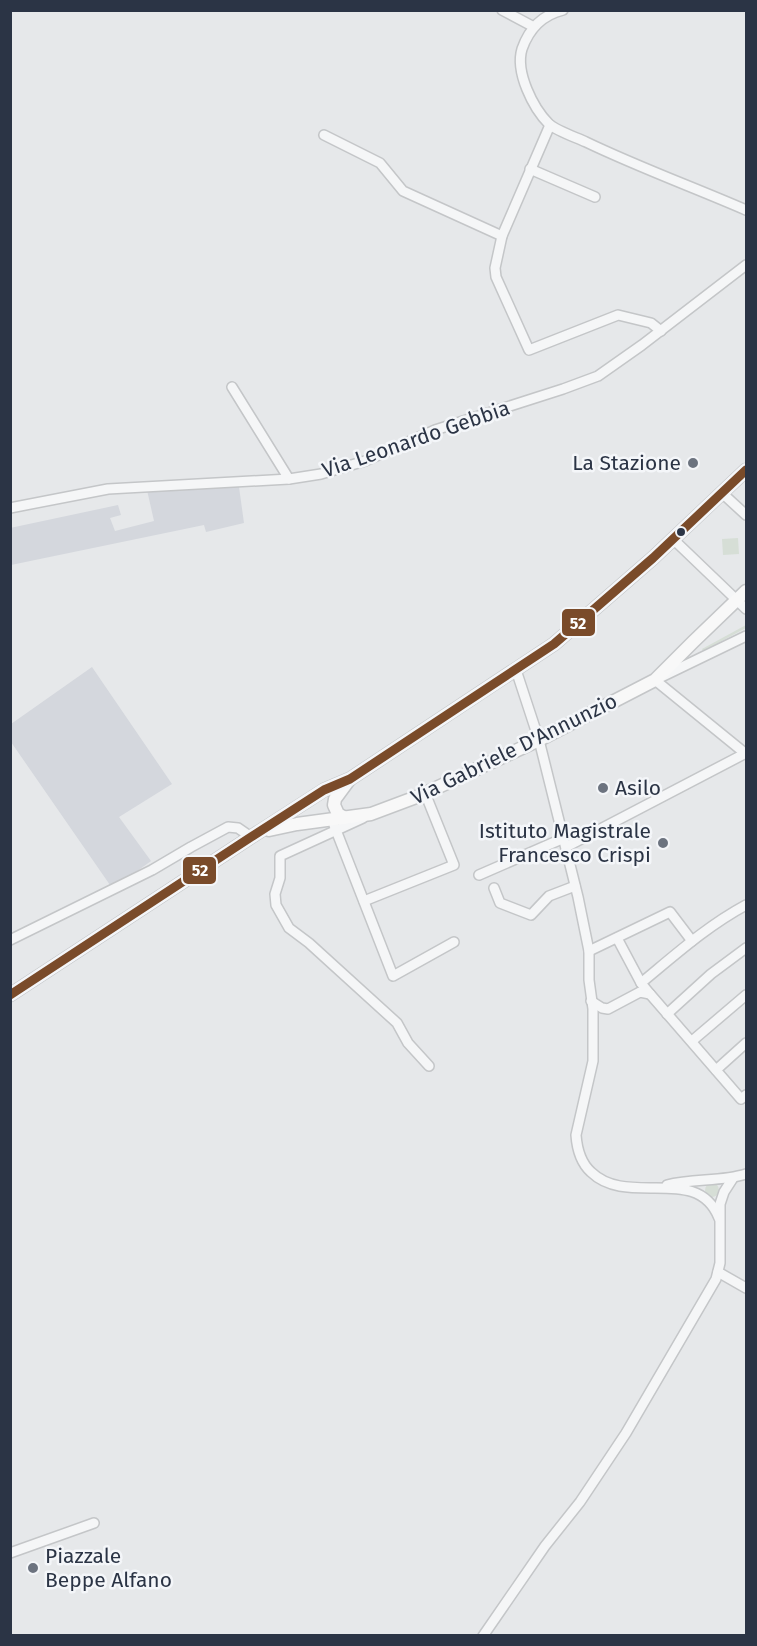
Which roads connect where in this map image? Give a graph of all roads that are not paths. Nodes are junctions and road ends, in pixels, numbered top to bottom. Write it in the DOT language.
graph roads {
  1 [pos="502,10"];
  2 [pos="563,10"];
  3 [pos="534,27"];
  4 [pos="550,125"];
  5 [pos="324,135"];
  6 [pos="530,169"];
  7 [pos="595,197"];
  8 [pos="747,210"];
  9 [pos="502,236"];
  10 [pos="747,265"];
  11 [pos="661,331"];
  12 [pos="232,387"];
  13 [pos="747,470"];
  14 [pos="289,479"];
  15 [pos="726,489"];
  16 [pos="10,508"];
  17 [pos="747,515"];
  18 [pos="674,539"];
  19 [pos="747,591"];
  20 [pos="737,606"];
  21 [pos="747,636"];
  22 [pos="516,670"];
  23 [pos="655,681"];
  24 [pos="539,740"];
  25 [pos="746,753"];
  26 [pos="350,779"];
  27 [pos="425,793"];
  28 [pos="370,814"];
  29 [pos="345,818"];
  30 [pos="334,825"];
  31 [pos="255,834"];
  32 [pos="565,843"];
  33 [pos="479,875"];
  34 [pos="575,886"];
  35 [pos="494,888"];
  36 [pos="364,901"];
  37 [pos="747,905"];
  38 [pos="617,938"];
  39 [pos="10,940"];
  40 [pos="692,941"];
  41 [pos="454,942"];
  42 [pos="747,948"];
  43 [pos="589,951"];
  44 [pos="641,983"];
  45 [pos="650,994"];
  46 [pos="10,995"];
  47 [pos="747,995"];
  48 [pos="591,1001"];
  49 [pos="667,1014"];
  50 [pos="692,1041"];
  51 [pos="747,1043"];
  52 [pos="429,1065"];
  53 [pos="716,1070"];
  54 [pos="747,1095"];
  55 [pos="747,1174"];
  56 [pos="733,1178"];
  57 [pos="659,1188"];
  58 [pos="719,1218"];
  59 [pos="718,1272"];
  60 [pos="747,1287"];
  61 [pos="94,1522"];
  62 [pos="10,1553"];
  63 [pos="483,1635"];
  1 -- 3 [label="street"];
  2 -- 3 [label="street"];
  3 -- 4 [label="street"];
  4 -- 6 [label="street"];
  4 -- 8 [label="street"];
  5 -- 9 [label="street"];
  6 -- 7 [label="street"];
  6 -- 9 [label="street"];
  9 -- 11 [label="street"];
  10 -- 11 [label="street, Via Leonardo Gebbia"];
  11 -- 14 [label="street, Via Leonardo Gebbia"];
  12 -- 14 [label="street"];
  13 -- 15 [label="main road"];
  14 -- 16 [label="street, Via Leonardo Gebbia"];
  15 -- 17 [label="street"];
  15 -- 18 [label="main road"];
  18 -- 20 [label="street"];
  18 -- 22 [label="main road"];
  19 -- 20 [label="main road, Via Gabriele D'Annunzio"];
  20 -- 23 [label="main road, Via Gabriele D'Annunzio"];
  21 -- 23 [label="street"];
  22 -- 24 [label="street"];
  22 -- 26 [label="main road"];
  23 -- 24 [label="main road, Via Gabriele D'Annunzio"];
  23 -- 25 [label="street"];
  24 -- 27 [label="main road, Via Gabriele D'Annunzio"];
  24 -- 32 [label="street"];
  25 -- 32 [label="street"];
  26 -- 29 [label="main road"];
  26 -- 31 [label="main road"];
  27 -- 28 [label="main road, Via Gabriele D'Annunzio"];
  27 -- 36 [label="street"];
  28 -- 29 [label="main road, Via Gabriele D'Annunzio"];
  28 -- 30 [label="street"];
  29 -- 30 [label="main road, Via Gabriele D'Annunzio"];
  30 -- 31 [label="main road, Via Gabriele D'Annunzio"];
  30 -- 36 [label="street"];
  30 -- 52 [label="street"];
  31 -- 39 [label="street"];
  31 -- 46 [label="main road"];
  32 -- 33 [label="street"];
  32 -- 34 [label="street"];
  34 -- 35 [label="street"];
  34 -- 43 [label="street"];
  36 -- 41 [label="street"];
  37 -- 40 [label="street"];
  38 -- 40 [label="street"];
  38 -- 43 [label="street"];
  38 -- 44 [label="street"];
  40 -- 44 [label="street"];
  42 -- 49 [label="street"];
  43 -- 48 [label="street"];
  44 -- 45 [label="street"];
  45 -- 48 [label="street"];
  45 -- 49 [label="street"];
  47 -- 50 [label="street"];
  48 -- 57 [label="street"];
  49 -- 50 [label="street"];
  50 -- 53 [label="street"];
  51 -- 53 [label="street"];
  53 -- 54 [label="street"];
  55 -- 56 [label="street"];
  56 -- 57 [label="street"];
  56 -- 58 [label="street"];
  57 -- 58 [label="street"];
  58 -- 59 [label="street"];
  59 -- 60 [label="street"];
  59 -- 63 [label="street"];
  61 -- 62 [label="street"];
}
